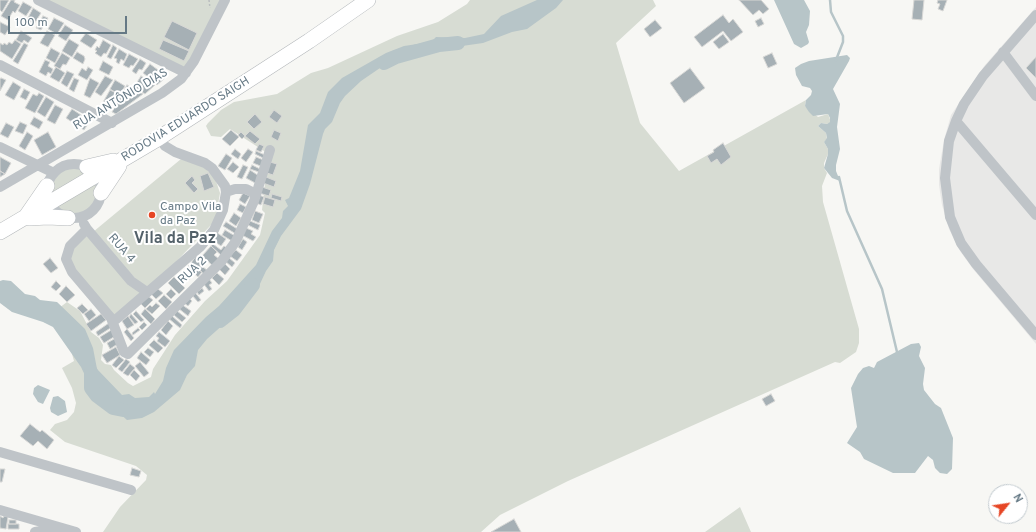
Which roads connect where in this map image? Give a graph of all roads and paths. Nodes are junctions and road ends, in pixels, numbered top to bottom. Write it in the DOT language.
graph roads {
  1 [pos="38,0"];
  2 [pos="225,0"];
  3 [pos="368,0"];
  4 [pos="1036,15"];
  5 [pos="1003,52"];
  6 [pos="0,65"];
  7 [pos="186,73"];
  8 [pos="1036,96"];
  9 [pos="956,120"];
  10 [pos="112,123"];
  11 [pos="160,138"];
  12 [pos="78,142"];
  13 [pos="0,147"];
  14 [pos="270,150"];
  15 [pos="126,157"];
  16 [pos="37,165"];
  17 [pos="87,169"];
  18 [pos="54,173"];
  19 [pos="47,186"];
  20 [pos="0,187"];
  21 [pos="226,192"];
  22 [pos="101,193"];
  23 [pos="256,194"];
  24 [pos="50,204"];
  25 [pos="1036,215"];
  26 [pos="24,218"];
  27 [pos="75,218"];
  28 [pos="86,230"];
  29 [pos="0,232"];
  30 [pos="147,292"];
  31 [pos="113,322"];
  32 [pos="1036,335"];
  33 [pos="0,452"];
  34 [pos="130,490"];
  35 [pos="0,510"];
  36 [pos="62,528"];
  37 [pos="35,532"];
  38 [pos="76,532"];
  1 -- 7 [label="street"];
  2 -- 7 [label="street, RUA ANTÔNIO DIAS"];
  3 -- 11 [label="highway, RODOVIA EDUARDO SAIGH"];
  4 -- 5 [label="street"];
  5 -- 8 [label="street"];
  5 -- 9 [label="street"];
  6 -- 10 [label="street"];
  7 -- 10 [label="street, RUA ANTÔNIO DIAS"];
  9 -- 25 [label="street"];
  9 -- 32 [label="street"];
  10 -- 12 [label="street, RUA ANTÔNIO DIAS"];
  11 -- 15 [label="highway, RODOVIA EDUARDO SAIGH"];
  11 -- 21 [label="street"];
  12 -- 16 [label="street, RUA ANTÔNIO DIAS"];
  12 -- 17 [label="street"];
  13 -- 16 [label="street"];
  14 -- 23 [label="street, RUA 2"];
  15 -- 17 [label="highway"];
  15 -- 22 [label="highway"];
  16 -- 18 [label="street"];
  16 -- 20 [label="street, RUA ANTÔNIO DIAS"];
  17 -- 18 [label="street"];
  17 -- 22 [label="street"];
  17 -- 24 [label="highway"];
  18 -- 19 [label="street"];
  19 -- 24 [label="street"];
  19 -- 26 [label="highway"];
  21 -- 23 [label="street"];
  21 -- 30 [label="street"];
  22 -- 27 [label="street"];
  23 -- 31 [label="street, RUA 2"];
  24 -- 26 [label="highway"];
  24 -- 27 [label="street"];
  26 -- 27 [label="highway"];
  26 -- 29 [label="highway"];
  27 -- 28 [label="street, RUA 4"];
  28 -- 30 [label="street, RUA 4"];
  28 -- 31 [label="street"];
  30 -- 31 [label="street"];
  33 -- 34 [label="street"];
  35 -- 36 [label="street"];
  36 -- 37 [label="street"];
  36 -- 38 [label="street"];
}
